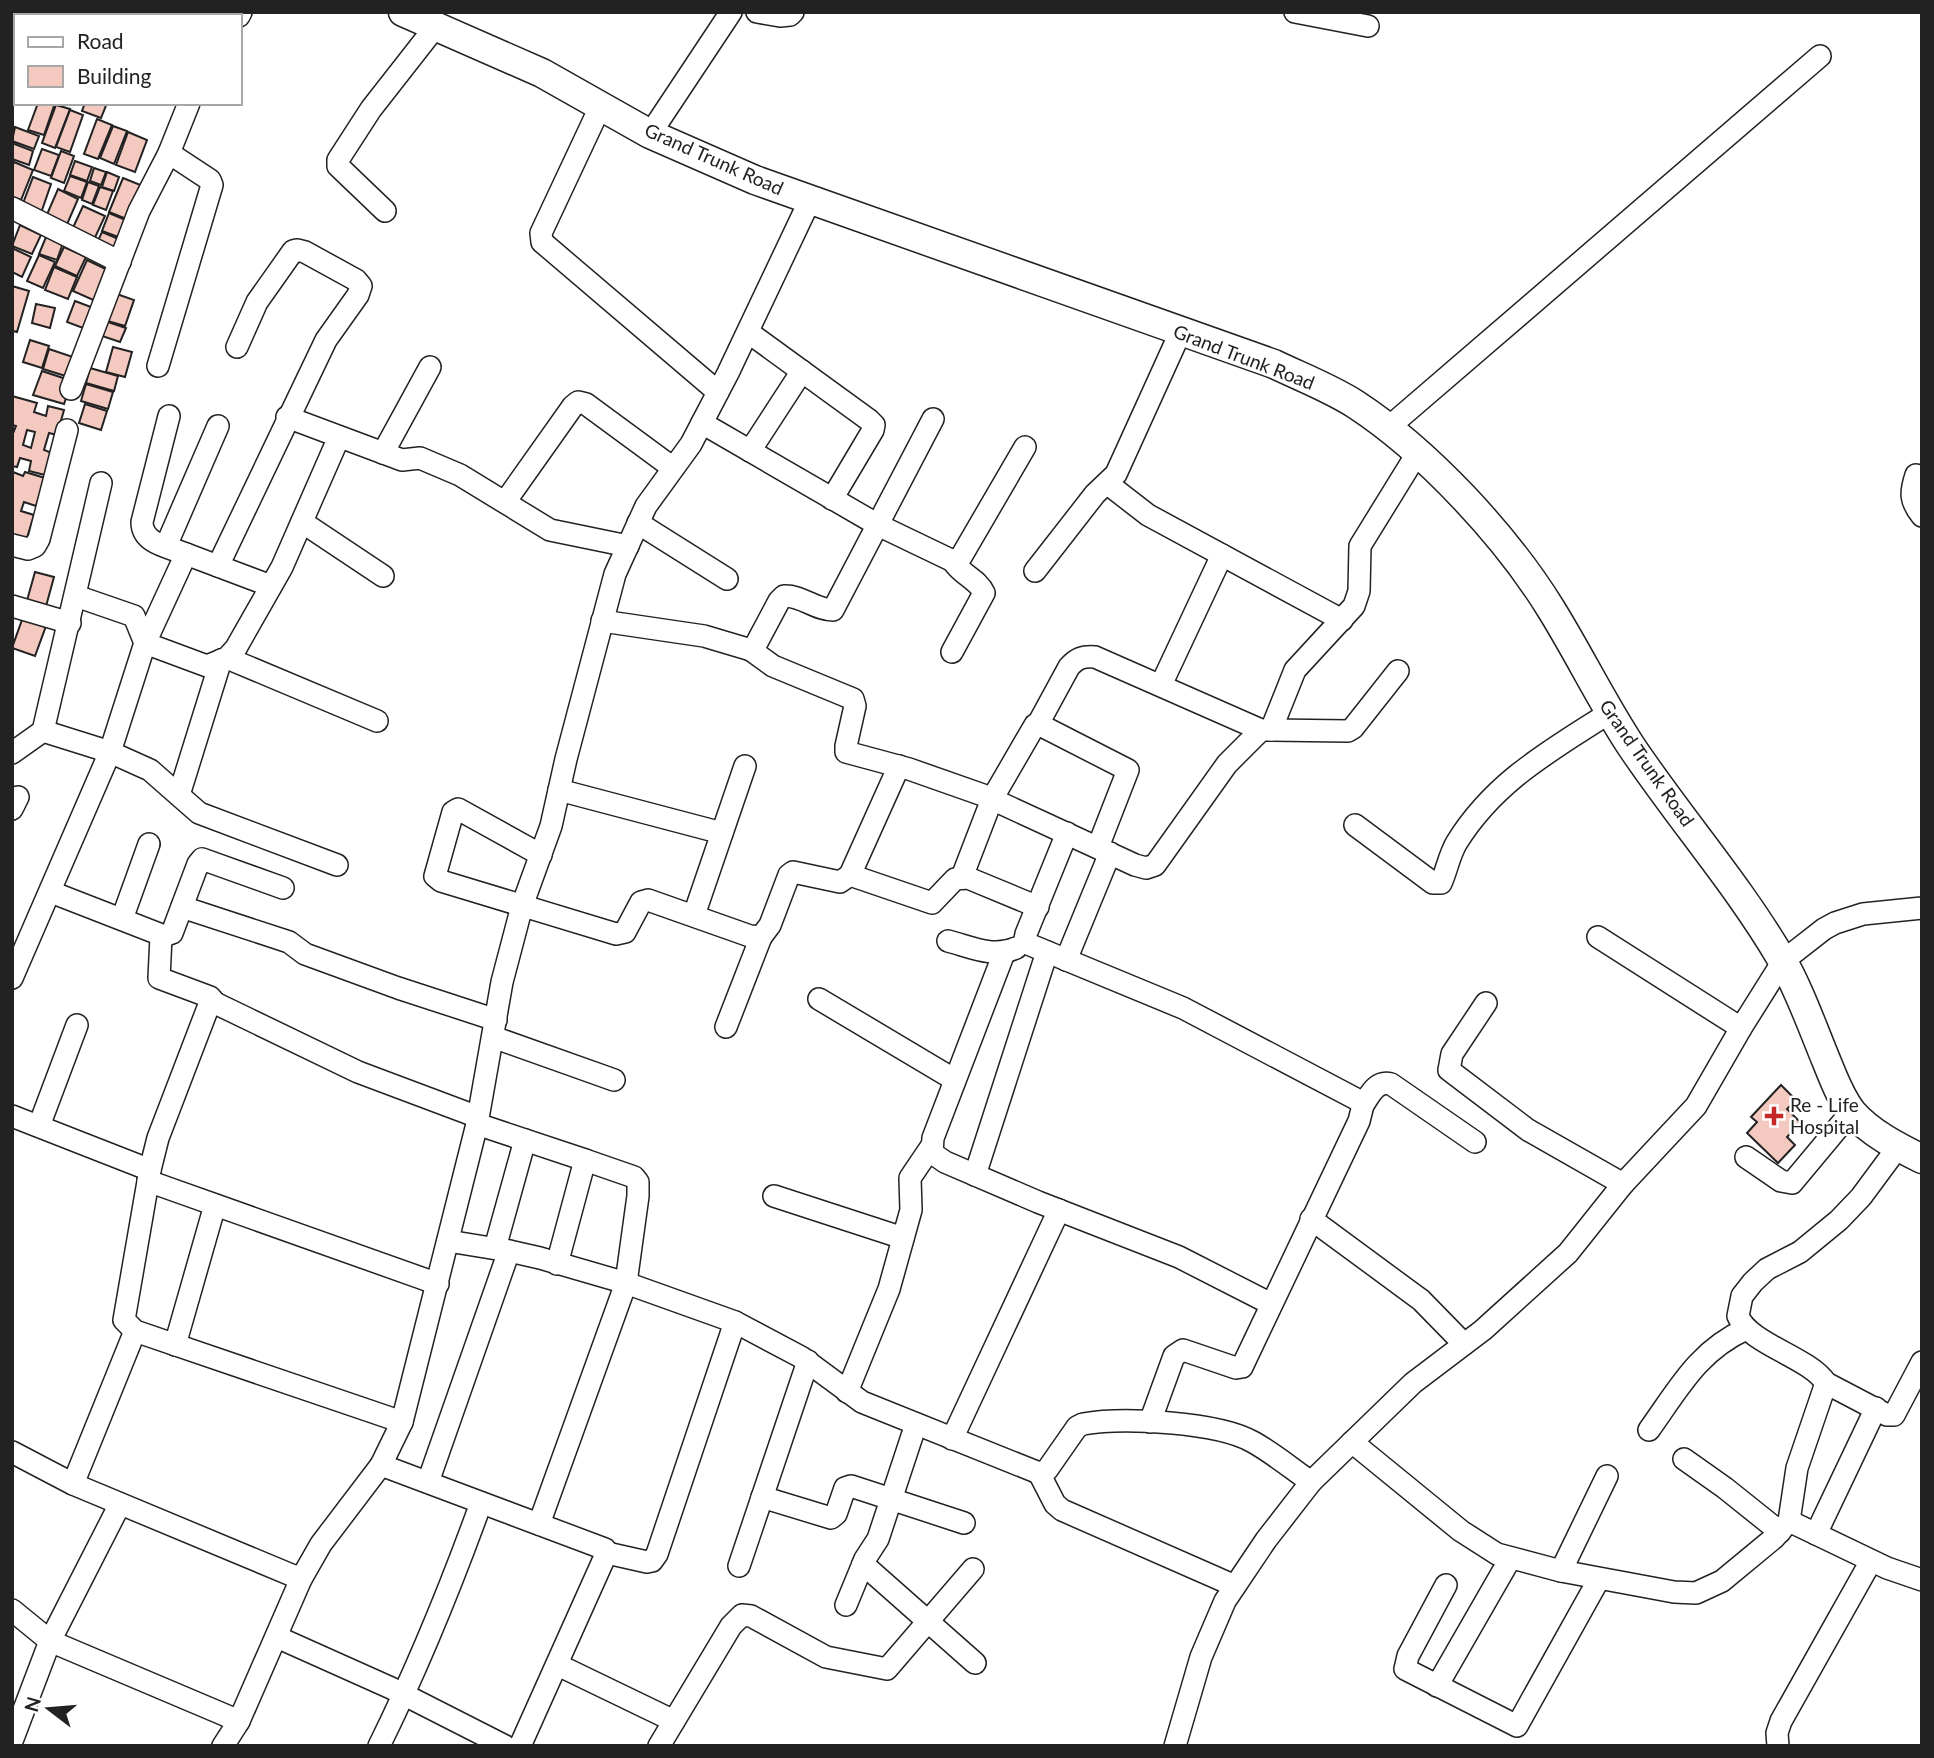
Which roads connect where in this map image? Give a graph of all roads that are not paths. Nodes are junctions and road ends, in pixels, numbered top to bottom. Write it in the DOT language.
graph roads {
  1 [pos="403,12"];
  2 [pos="731,12"];
  3 [pos="757,12"];
  4 [pos="793,12"];
  5 [pos="1294,12"];
  6 [pos="436,26"];
  7 [pos="1368,26"];
  8 [pos="1820,56"];
  9 [pos="188,105"];
  10 [pos="601,105"];
  11 [pos="650,134"];
  12 [pos="169,153"];
  13 [pos="810,200"];
  14 [pos="12,208"];
  15 [pos="385,211"];
  16 [pos="120,262"];
  17 [pos="748,332"];
  18 [pos="1180,332"];
  19 [pos="237,347"];
  20 [pos="158,366"];
  21 [pos="430,368"];
  22 [pos="802,371"];
  23 [pos="71,389"];
  24 [pos="718,392"];
  25 [pos="169,415"];
  26 [pos="288,417"];
  27 [pos="933,419"];
  28 [pos="702,423"];
  29 [pos="218,426"];
  30 [pos="1389,427"];
  31 [pos="68,430"];
  32 [pos="340,437"];
  33 [pos="1025,447"];
  34 [pos="750,451"];
  35 [pos="1418,452"];
  36 [pos="383,453"];
  37 [pos="674,468"];
  38 [pos="1916,475"];
  39 [pos="101,483"];
  40 [pos="1108,484"];
  41 [pos="832,499"];
  42 [pos="505,502"];
  43 [pos="1922,516"];
  44 [pos="302,522"];
  45 [pos="638,523"];
  46 [pos="878,525"];
  47 [pos="12,545"];
  48 [pos="628,546"];
  49 [pos="176,550"];
  50 [pos="1222,555"];
  51 [pos="953,561"];
  52 [pos="218,566"];
  53 [pos="1035,571"];
  54 [pos="383,576"];
  55 [pos="727,579"];
  56 [pos="271,586"];
  57 [pos="76,596"];
  58 [pos="12,606"];
  59 [pos="1342,620"];
  60 [pos="602,621"];
  61 [pos="70,623"];
  62 [pos="145,643"];
  63 [pos="751,650"];
  64 [pos="952,652"];
  65 [pos="224,659"];
  66 [pos="1398,671"];
  67 [pos="1161,685"];
  68 [pos="1609,713"];
  69 [pos="377,721"];
  70 [pos="1038,724"];
  71 [pos="43,730"];
  72 [pos="1266,730"];
  73 [pos="110,752"];
  74 [pos="12,753"];
  75 [pos="745,766"];
  76 [pos="899,766"];
  77 [pos="559,790"];
  78 [pos="179,795"];
  79 [pos="992,799"];
  80 [pos="1355,825"];
  81 [pos="722,833"];
  82 [pos="1067,834"];
  83 [pos="149,844"];
  84 [pos="1104,850"];
  85 [pos="541,855"];
  86 [pos="337,865"];
  87 [pos="850,876"];
  88 [pos="962,877"];
  89 [pos="283,888"];
  90 [pos="51,892"];
  91 [pos="183,906"];
  92 [pos="522,906"];
  93 [pos="1038,908"];
  94 [pos="1922,908"];
  95 [pos="694,915"];
  96 [pos="122,919"];
  97 [pos="161,937"];
  98 [pos="761,937"];
  99 [pos="1598,937"];
  100 [pos="948,941"];
  101 [pos="1047,952"];
  102 [pos="1004,953"];
  103 [pos="1783,961"];
  104 [pos="12,978"];
  105 [pos="819,999"];
  106 [pos="215,1003"];
  107 [pos="1486,1003"];
  108 [pos="77,1025"];
  109 [pos="726,1027"];
  110 [pos="1741,1028"];
  111 [pos="495,1029"];
  112 [pos="614,1080"];
  113 [pos="955,1080"];
  114 [pos="1363,1105"];
  115 [pos="1852,1111"];
  116 [pos="12,1116"];
  117 [pos="478,1120"];
  118 [pos="38,1126"];
  119 [pos="525,1140"];
  120 [pos="1475,1142"];
  121 [pos="931,1147"];
  122 [pos="1910,1153"];
  123 [pos="1746,1157"];
  124 [pos="585,1160"];
  125 [pos="149,1175"];
  126 [pos="975,1175"];
  127 [pos="1623,1184"];
  128 [pos="774,1195"];
  129 [pos="215,1205"];
  130 [pos="1059,1210"];
  131 [pos="1311,1219"];
  132 [pos="903,1238"];
  133 [pos="448,1241"];
  134 [pos="502,1250"];
  135 [pos="557,1264"];
  136 [pos="626,1283"];
  137 [pos="438,1284"];
  138 [pos="1271,1304"];
  139 [pos="735,1322"];
  140 [pos="1746,1329"];
  141 [pos="135,1331"];
  142 [pos="1464,1344"];
  143 [pos="175,1345"];
  144 [pos="808,1361"];
  145 [pos="1922,1362"];
  146 [pos="1826,1383"];
  147 [pos="847,1392"];
  148 [pos="1876,1408"];
  149 [pos="402,1422"];
  150 [pos="1150,1422"];
  151 [pos="916,1424"];
  152 [pos="1649,1430"];
  153 [pos="952,1439"];
  154 [pos="1352,1442"];
  155 [pos="12,1452"];
  156 [pos="1684,1460"];
  157 [pos="381,1465"];
  158 [pos="1039,1473"];
  159 [pos="1607,1476"];
  160 [pos="428,1482"];
  161 [pos="1311,1482"];
  162 [pos="73,1484"];
  163 [pos="762,1497"];
  164 [pos="892,1499"];
  165 [pos="481,1503"];
  166 [pos="120,1504"];
  167 [pos="964,1523"];
  168 [pos="539,1524"];
  169 [pos="1784,1527"];
  170 [pos="1816,1534"];
  171 [pos="607,1553"];
  172 [pos="1510,1559"];
  173 [pos="1871,1561"];
  174 [pos="863,1564"];
  175 [pos="739,1566"];
  176 [pos="973,1569"];
  177 [pos="1560,1571"];
  178 [pos="301,1579"];
  179 [pos="1599,1579"];
  180 [pos="1922,1580"];
  181 [pos="1235,1586"];
  182 [pos="1446,1586"];
  183 [pos="846,1605"];
  184 [pos="12,1610"];
  185 [pos="929,1622"];
  186 [pos="277,1637"];
  187 [pos="50,1641"];
  188 [pos="975,1663"];
  189 [pos="558,1665"];
  190 [pos="1437,1686"];
  191 [pos="404,1695"];
  192 [pos="239,1721"];
  193 [pos="674,1721"];
  194 [pos="12,1741"];
  195 [pos="1180,1744"];
  196 [pos="223,1746"];
  197 [pos="379,1746"];
  198 [pos="505,1746"];
  199 [pos="520,1746"];
  200 [pos="659,1746"];
  201 [pos="1777,1746"];
  1 -- 6 [label="main road, Grand Trunk Road"];
  2 -- 11 [label="street"];
  3 -- 4 [label="street"];
  5 -- 7 [label="street"];
  6 -- 10 [label="main road, Grand Trunk Road"];
  6 -- 15 [label="street"];
  8 -- 30 [label="street"];
  9 -- 12 [label="street"];
  10 -- 11 [label="main road, Grand Trunk Road"];
  10 -- 24 [label="street"];
  11 -- 13 [label="main road, Grand Trunk Road"];
  12 -- 16 [label="street"];
  12 -- 20 [label="street"];
  13 -- 17 [label="street"];
  13 -- 18 [label="main road, Grand Trunk Road"];
  14 -- 16 [label="street"];
  16 -- 23 [label="street"];
  17 -- 22 [label="street"];
  17 -- 24 [label="street"];
  18 -- 30 [label="main road, Grand Trunk Road"];
  18 -- 40 [label="street"];
  19 -- 26 [label="street"];
  21 -- 36 [label="street"];
  22 -- 34 [label="street"];
  22 -- 41 [label="street"];
  24 -- 28 [label="street"];
  25 -- 49 [label="street"];
  26 -- 32 [label="street"];
  26 -- 52 [label="street"];
  27 -- 46 [label="street"];
  28 -- 34 [label="street"];
  28 -- 37 [label="street"];
  29 -- 49 [label="street"];
  30 -- 35 [label="main road, Grand Trunk Road"];
  31 -- 47 [label="street"];
  32 -- 36 [label="street"];
  32 -- 44 [label="street"];
  33 -- 51 [label="street"];
  34 -- 41 [label="street"];
  35 -- 59 [label="street"];
  35 -- 68 [label="main road, Grand Trunk Road"];
  36 -- 42 [label="street"];
  37 -- 42 [label="street"];
  37 -- 45 [label="street"];
  38 -- 43 [label="street"];
  39 -- 57 [label="street"];
  40 -- 50 [label="street"];
  40 -- 53 [label="street"];
  41 -- 46 [label="street"];
  42 -- 48 [label="street"];
  44 -- 54 [label="street"];
  44 -- 56 [label="street"];
  45 -- 48 [label="street"];
  45 -- 55 [label="street"];
  46 -- 51 [label="street"];
  46 -- 63 [label="street"];
  48 -- 60 [label="street"];
  49 -- 52 [label="street"];
  49 -- 62 [label="street"];
  50 -- 59 [label="street"];
  50 -- 67 [label="street"];
  51 -- 64 [label="street"];
  52 -- 56 [label="street"];
  56 -- 65 [label="street"];
  57 -- 61 [label="street"];
  57 -- 62 [label="street"];
  58 -- 61 [label="street"];
  59 -- 72 [label="street"];
  60 -- 63 [label="street"];
  60 -- 77 [label="street"];
  61 -- 71 [label="street"];
  62 -- 65 [label="street"];
  62 -- 73 [label="street"];
  63 -- 76 [label="street"];
  65 -- 69 [label="street"];
  65 -- 78 [label="street"];
  66 -- 72 [label="street"];
  67 -- 70 [label="street"];
  67 -- 72 [label="street"];
  68 -- 80 [label="street"];
  68 -- 103 [label="main road, Grand Trunk Road"];
  70 -- 79 [label="street"];
  70 -- 84 [label="street"];
  71 -- 73 [label="street"];
  71 -- 74 [label="street"];
  72 -- 84 [label="street"];
  73 -- 78 [label="street"];
  73 -- 90 [label="street"];
  75 -- 81 [label="street"];
  76 -- 79 [label="street"];
  76 -- 87 [label="street"];
  77 -- 81 [label="street"];
  77 -- 85 [label="street"];
  78 -- 86 [label="street"];
  79 -- 82 [label="street"];
  79 -- 88 [label="street"];
  81 -- 95 [label="street"];
  82 -- 84 [label="street"];
  82 -- 93 [label="street"];
  83 -- 96 [label="street"];
  84 -- 101 [label="street"];
  85 -- 92 [label="street"];
  85 -- 92 [label="street"];
  87 -- 88 [label="street"];
  87 -- 98 [label="street"];
  88 -- 93 [label="street"];
  89 -- 91 [label="street"];
  90 -- 96 [label="street"];
  90 -- 104 [label="street"];
  91 -- 97 [label="street"];
  91 -- 111 [label="street"];
  92 -- 95 [label="street"];
  92 -- 111 [label="street"];
  93 -- 101 [label="street"];
  94 -- 103 [label="street"];
  95 -- 98 [label="street"];
  96 -- 97 [label="street"];
  97 -- 106 [label="street"];
  98 -- 109 [label="street"];
  99 -- 110 [label="street"];
  100 -- 102 [label="street"];
  101 -- 102 [label="street"];
  101 -- 114 [label="street"];
  101 -- 126 [label="street"];
  102 -- 113 [label="street"];
  103 -- 110 [label="street"];
  103 -- 115 [label="main road, Grand Trunk Road"];
  105 -- 113 [label="street"];
  106 -- 117 [label="street"];
  106 -- 125 [label="street"];
  107 -- 127 [label="street"];
  108 -- 118 [label="street"];
  110 -- 127 [label="street"];
  111 -- 112 [label="street"];
  111 -- 117 [label="street"];
  113 -- 121 [label="street"];
  114 -- 120 [label="street"];
  114 -- 131 [label="street"];
  115 -- 122 [label="main road, Grand Trunk Road"];
  115 -- 123 [label="street"];
  116 -- 118 [label="street"];
  117 -- 119 [label="street"];
  117 -- 133 [label="street"];
  118 -- 125 [label="street"];
  119 -- 124 [label="street"];
  119 -- 134 [label="street"];
  121 -- 126 [label="street"];
  121 -- 132 [label="street"];
  122 -- 140 [label="street"];
  124 -- 135 [label="street"];
  124 -- 136 [label="street"];
  125 -- 129 [label="street"];
  125 -- 141 [label="street"];
  126 -- 130 [label="street"];
  127 -- 142 [label="street"];
  128 -- 132 [label="street"];
  129 -- 137 [label="street"];
  129 -- 143 [label="street"];
  130 -- 138 [label="street"];
  130 -- 153 [label="street"];
  131 -- 138 [label="street"];
  131 -- 142 [label="street"];
  132 -- 147 [label="street"];
  133 -- 134 [label="street"];
  133 -- 137 [label="street"];
  134 -- 135 [label="street"];
  134 -- 160 [label="street"];
  135 -- 136 [label="street"];
  136 -- 139 [label="street"];
  136 -- 168 [label="street"];
  137 -- 149 [label="street"];
  138 -- 150 [label="street"];
  139 -- 144 [label="street"];
  139 -- 171 [label="street"];
  140 -- 146 [label="street"];
  140 -- 152 [label="street"];
  141 -- 143 [label="street"];
  141 -- 162 [label="street"];
  142 -- 154 [label="street"];
  143 -- 149 [label="street"];
  144 -- 147 [label="street"];
  144 -- 163 [label="street"];
  145 -- 148 [label="street"];
  146 -- 148 [label="street"];
  146 -- 169 [label="street"];
  147 -- 151 [label="street"];
  148 -- 170 [label="street"];
  149 -- 157 [label="street"];
  150 -- 158 [label="street"];
  150 -- 161 [label="street"];
  151 -- 153 [label="street"];
  151 -- 164 [label="street"];
  153 -- 158 [label="street"];
  154 -- 161 [label="street"];
  154 -- 172 [label="street"];
  155 -- 162 [label="street"];
  156 -- 169 [label="street"];
  157 -- 160 [label="street"];
  157 -- 178 [label="street"];
  158 -- 181 [label="street"];
  159 -- 177 [label="street"];
  160 -- 165 [label="street"];
  161 -- 181 [label="street"];
  162 -- 166 [label="street"];
  163 -- 164 [label="street"];
  163 -- 175 [label="street"];
  164 -- 167 [label="street"];
  164 -- 174 [label="street"];
  165 -- 168 [label="street"];
  165 -- 191 [label="street"];
  166 -- 178 [label="street"];
  166 -- 187 [label="street"];
  168 -- 171 [label="street"];
  169 -- 170 [label="street"];
  169 -- 179 [label="street"];
  170 -- 173 [label="street"];
  171 -- 189 [label="street"];
  172 -- 177 [label="street"];
  172 -- 190 [label="street"];
  173 -- 180 [label="street"];
  173 -- 201 [label="street"];
  174 -- 183 [label="street"];
  174 -- 185 [label="street"];
  176 -- 185 [label="street"];
  177 -- 179 [label="street"];
  178 -- 186 [label="street"];
  179 -- 190 [label="street"];
  181 -- 195 [label="street"];
  182 -- 190 [label="street"];
  184 -- 187 [label="street"];
  185 -- 188 [label="street"];
  185 -- 193 [label="street"];
  186 -- 191 [label="street"];
  186 -- 192 [label="street"];
  187 -- 192 [label="street"];
  187 -- 194 [label="street"];
  189 -- 193 [label="street"];
  189 -- 199 [label="street"];
  191 -- 197 [label="street"];
  191 -- 198 [label="street"];
  192 -- 196 [label="street"];
  193 -- 200 [label="street"];
}
